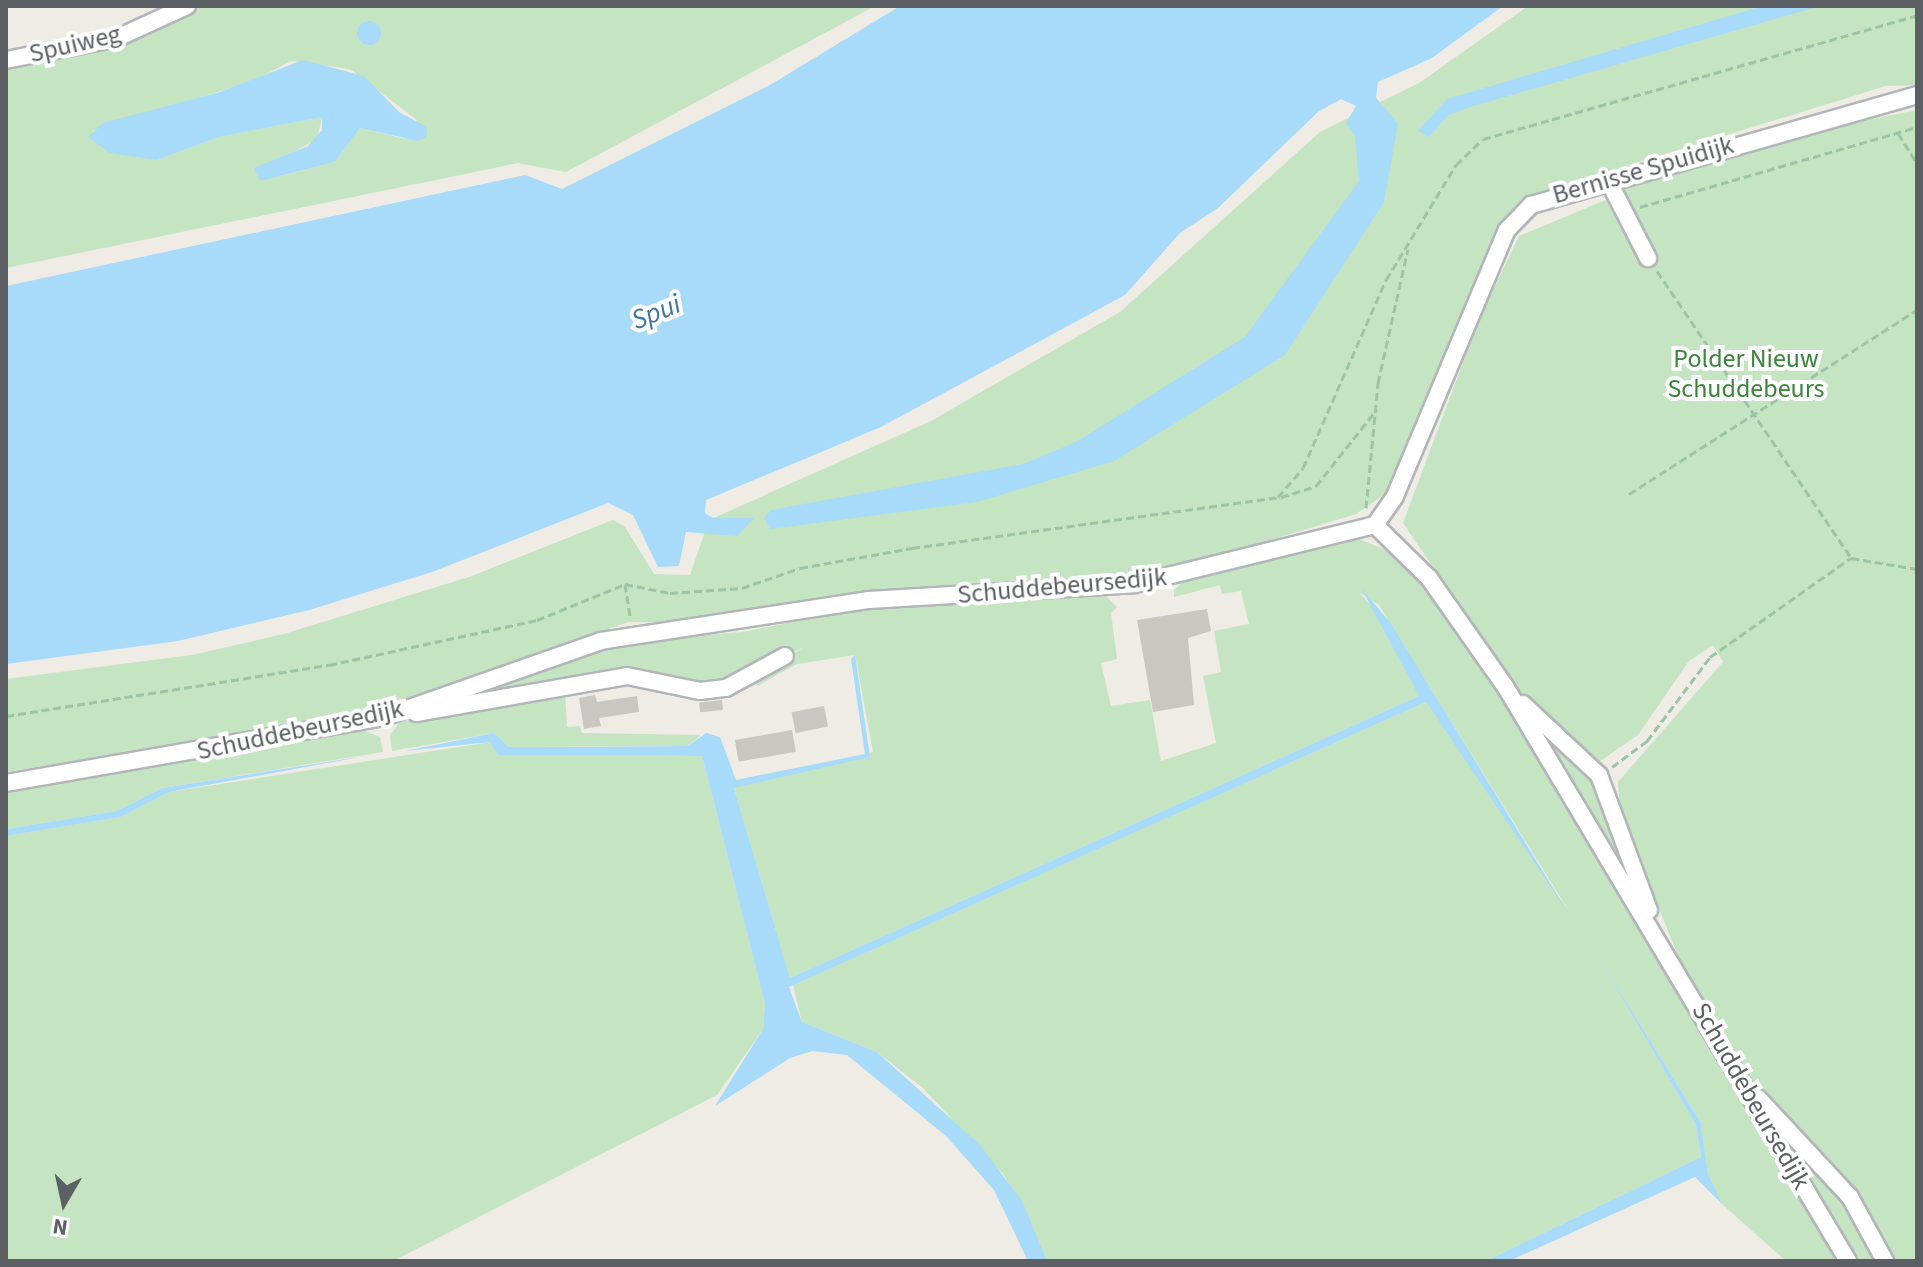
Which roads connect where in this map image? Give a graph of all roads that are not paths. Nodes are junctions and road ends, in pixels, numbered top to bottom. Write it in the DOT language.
graph roads {
  1 [pos="187,6"];
  2 [pos="6,60"];
  3 [pos="1917,95"];
  4 [pos="1608,180"];
  5 [pos="1648,258"];
  6 [pos="1375,525"];
  7 [pos="785,656"];
  8 [pos="1505,686"];
  9 [pos="384,717"];
  10 [pos="6,783"];
  11 [pos="1654,930"];
  12 [pos="1745,1086"];
  13 [pos="1848,1261"];
  14 [pos="1885,1261"];
  1 -- 2 [label="street, Spuiweg"];
  3 -- 4 [label="street, Bernisse Spuidijk"];
  4 -- 5 [label="street"];
  4 -- 6 [label="street, Bernisse Spuidijk"];
  6 -- 8 [label="street, Schuddebeursedijk"];
  6 -- 9 [label="street, Schuddebeursedijk"];
  7 -- 9 [label="street"];
  8 -- 11 [label="street, Schuddebeursedijk"];
  8 -- 11 [label="street, Schuddebeursedijk"];
  9 -- 10 [label="street, Schuddebeursedijk"];
  11 -- 12 [label="street, Schuddebeursedijk"];
  12 -- 13 [label="street, Schuddebeursedijk"];
  12 -- 14 [label="street"];
}
